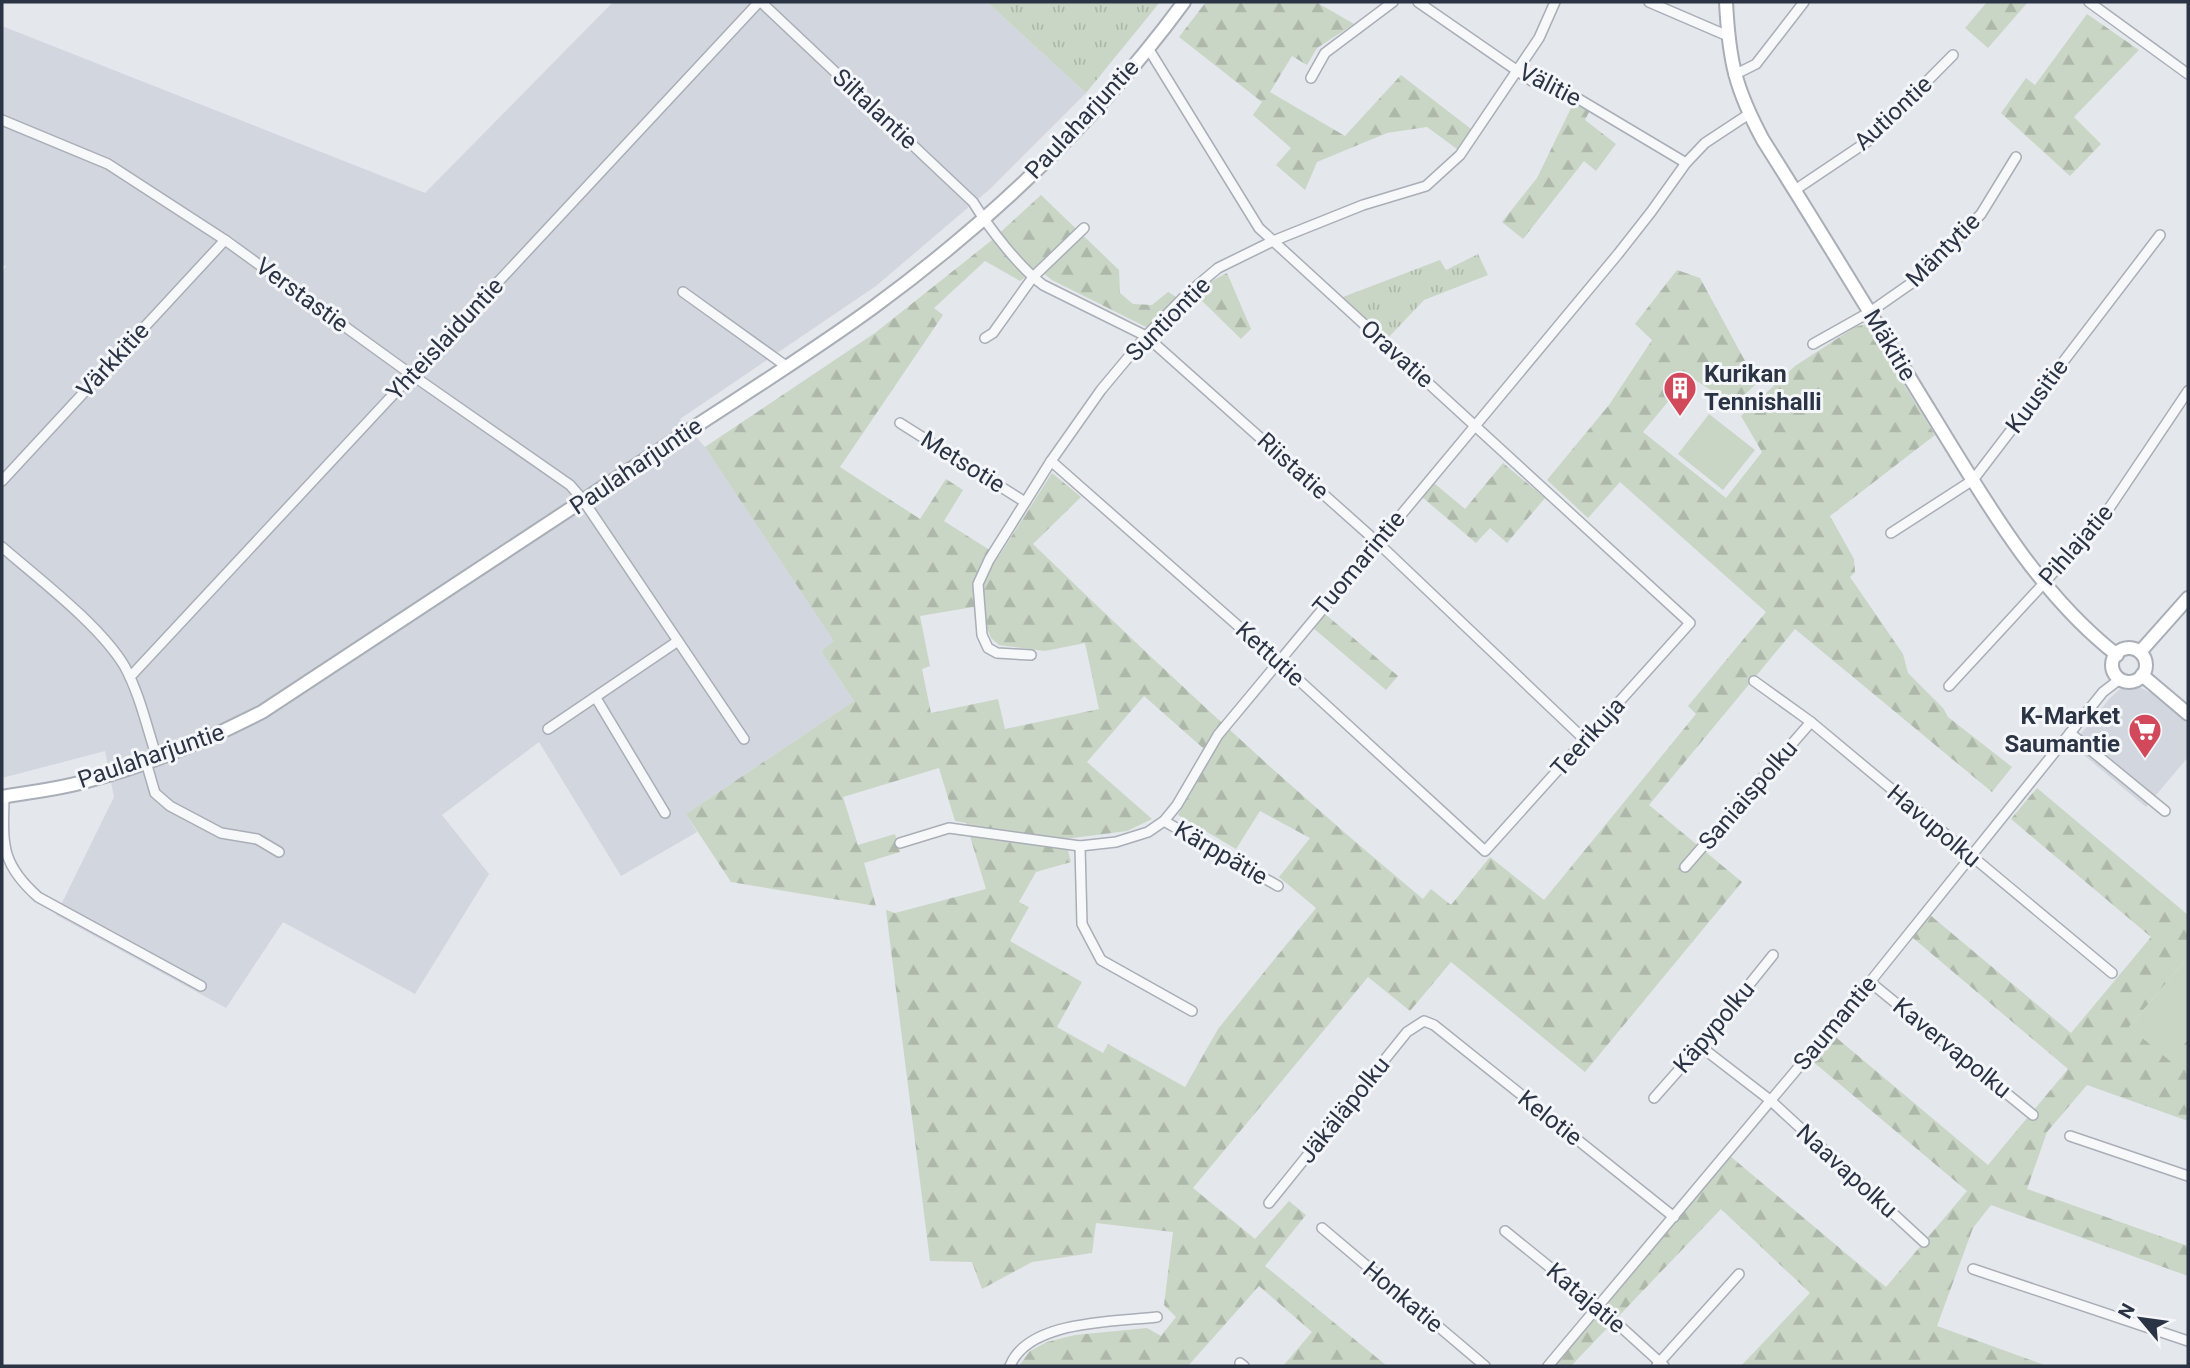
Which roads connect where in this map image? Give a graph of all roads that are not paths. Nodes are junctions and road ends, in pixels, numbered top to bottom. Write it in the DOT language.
graph roads {
  1 [pos="760,2"];
  2 [pos="1184,2"];
  3 [pos="1393,2"];
  4 [pos="1418,2"];
  5 [pos="1555,2"];
  6 [pos="1648,2"];
  7 [pos="1726,2"];
  8 [pos="1804,2"];
  9 [pos="2090,2"];
  10 [pos="1728,36"];
  11 [pos="1148,48"];
  12 [pos="1953,55"];
  13 [pos="1518,70"];
  14 [pos="2188,74"];
  15 [pos="1734,75"];
  16 [pos="1311,78"];
  17 [pos="1749,114"];
  18 [pos="2,120"];
  19 [pos="2016,157"];
  20 [pos="1686,163"];
  21 [pos="1795,190"];
  22 [pos="984,219"];
  23 [pos="1084,228"];
  24 [pos="2160,235"];
  25 [pos="225,240"];
  26 [pos="1273,241"];
  27 [pos="1033,277"];
  28 [pos="682,292"];
  29 [pos="1870,312"];
  30 [pos="1146,336"];
  31 [pos="985,338"];
  32 [pos="1813,344"];
  33 [pos="786,366"];
  34 [pos="412,375"];
  35 [pos="2188,391"];
  36 [pos="900,423"];
  37 [pos="1476,426"];
  38 [pos="1051,461"];
  39 [pos="1973,480"];
  40 [pos="2,481"];
  41 [pos="583,500"];
  42 [pos="1025,502"];
  43 [pos="1891,533"];
  44 [pos="1377,542"];
  45 [pos="2,547"];
  46 [pos="2045,582"];
  47 [pos="2188,598"];
  48 [pos="1690,623"];
  49 [pos="678,641"];
  50 [pos="2140,652"];
  51 [pos="2117,654"];
  52 [pos="1031,655"];
  53 [pos="1278,660"];
  54 [pos="2142,675"];
  55 [pos="130,677"];
  56 [pos="2120,679"];
  57 [pos="1754,681"];
  58 [pos="1949,686"];
  59 [pos="597,698"];
  60 [pos="2188,714"];
  61 [pos="1811,722"];
  62 [pos="548,729"];
  63 [pos="2070,733"];
  64 [pos="744,739"];
  65 [pos="1585,740"];
  66 [pos="152,760"];
  67 [pos="3,797"];
  68 [pos="2165,811"];
  69 [pos="665,813"];
  70 [pos="1164,821"];
  71 [pos="900,843"];
  72 [pos="1080,846"];
  73 [pos="1485,851"];
  74 [pos="279,852"];
  75 [pos="1971,858"];
  76 [pos="1685,867"];
  77 [pos="1278,886"];
  78 [pos="1773,955"];
  79 [pos="2112,973"];
  80 [pos="1870,982"];
  81 [pos="201,986"];
  82 [pos="1192,1011"];
  83 [pos="1424,1021"];
  84 [pos="1700,1046"];
  85 [pos="1654,1098"];
  86 [pos="1770,1100"];
  87 [pos="2033,1115"];
  88 [pos="2070,1136"];
  89 [pos="2188,1176"];
  90 [pos="1269,1203"];
  91 [pos="1674,1217"];
  92 [pos="1322,1228"];
  93 [pos="1505,1231"];
  94 [pos="1924,1241"];
  95 [pos="1973,1269"];
  96 [pos="1739,1275"];
  97 [pos="1599,1307"];
  98 [pos="1157,1317"];
  99 [pos="2188,1341"];
  100 [pos="1660,1365"];
  101 [pos="1010,1366"];
  102 [pos="1485,1366"];
  103 [pos="1548,1366"];
  1 -- 22 [label="street, Siltalantie"];
  1 -- 34 [label="street, Yhteislaiduntie"];
  2 -- 11 [label="main road, Paulaharjuntie"];
  3 -- 16 [label="street"];
  4 -- 13 [label="street, Välitie"];
  5 -- 13 [label="street, Suntiontie"];
  6 -- 10 [label="street"];
  7 -- 10 [label="main road, Mäkitie"];
  8 -- 15 [label="street"];
  9 -- 14 [label="street"];
  10 -- 15 [label="main road, Mäkitie"];
  11 -- 22 [label="main road, Paulaharjuntie"];
  11 -- 26 [label="street, Oravatie"];
  12 -- 21 [label="street, Autiontie"];
  13 -- 20 [label="street, Välitie"];
  13 -- 26 [label="street, Suntiontie"];
  15 -- 17 [label="main road, Mäkitie"];
  17 -- 20 [label="street, Tuomarintie"];
  17 -- 21 [label="main road, Mäkitie"];
  18 -- 25 [label="street, Verstastie"];
  19 -- 29 [label="street, Mäntytie"];
  20 -- 37 [label="street, Tuomarintie"];
  21 -- 29 [label="main road, Mäkitie"];
  22 -- 27 [label="street, Riistatie"];
  22 -- 33 [label="main road, Paulaharjuntie"];
  23 -- 27 [label="street"];
  24 -- 39 [label="street, Kuusitie"];
  25 -- 34 [label="street, Verstastie"];
  25 -- 40 [label="street, Värkkitie"];
  26 -- 30 [label="street, Suntiontie"];
  26 -- 37 [label="street, Oravatie"];
  27 -- 30 [label="street, Riistatie"];
  27 -- 31 [label="street"];
  28 -- 33 [label="street"];
  29 -- 32 [label="street, Mäntytie"];
  29 -- 39 [label="main road, Mäkitie"];
  30 -- 38 [label="street, Suntiontie"];
  30 -- 44 [label="street, Riistatie"];
  33 -- 41 [label="main road, Paulaharjuntie"];
  34 -- 41 [label="street, Verstastie"];
  34 -- 55 [label="street, Yhteislaiduntie"];
  35 -- 46 [label="street, Pihlajatie"];
  36 -- 42 [label="street, Metsotie"];
  37 -- 44 [label="street, Tuomarintie"];
  37 -- 48 [label="street, Oravatie"];
  38 -- 42 [label="street, Suntiontie"];
  38 -- 53 [label="street, Kettutie"];
  39 -- 43 [label="street, Kuusitie"];
  39 -- 46 [label="main road, Mäkitie"];
  41 -- 49 [label="street, Verstastie"];
  41 -- 66 [label="main road, Paulaharjuntie"];
  42 -- 52 [label="street, Suntiontie"];
  44 -- 53 [label="street, Tuomarintie"];
  44 -- 65 [label="street, Riistatie"];
  45 -- 55 [label="street"];
  46 -- 51 [label="main road, Mäkitie"];
  46 -- 58 [label="street, Pihlajatie"];
  47 -- 50 [label="main road"];
  48 -- 65 [label="street, Teerikuja"];
  49 -- 59 [label="street"];
  49 -- 64 [label="street, Verstastie"];
  50 -- 51 [label="main road"];
  50 -- 54 [label="main road"];
  51 -- 56 [label="main road"];
  53 -- 70 [label="street, Tuomarintie"];
  53 -- 73 [label="street, Kettutie"];
  54 -- 56 [label="main road"];
  54 -- 60 [label="main road"];
  55 -- 66 [label="street"];
  56 -- 63 [label="street, Saumantie"];
  57 -- 61 [label="street, Havupolku"];
  59 -- 62 [label="street"];
  59 -- 69 [label="street"];
  61 -- 75 [label="street, Havupolku"];
  61 -- 76 [label="street, Saniaispolku"];
  63 -- 68 [label="street"];
  63 -- 75 [label="street, Saumantie"];
  65 -- 73 [label="street, Teerikuja"];
  66 -- 67 [label="main road, Paulaharjuntie"];
  66 -- 74 [label="street"];
  67 -- 81 [label="street"];
  70 -- 72 [label="street, Tuomarintie"];
  70 -- 77 [label="street, Kärppätie"];
  71 -- 72 [label="street, Tuomarintie"];
  72 -- 82 [label="street"];
  75 -- 79 [label="street, Havupolku"];
  75 -- 80 [label="street, Saumantie"];
  78 -- 84 [label="street, Käpypolku"];
  80 -- 86 [label="street, Saumantie"];
  80 -- 87 [label="street, Kavervapolku"];
  83 -- 90 [label="street, Jäkäläpolku"];
  83 -- 91 [label="street, Kelotie"];
  84 -- 85 [label="street, Käpypolku"];
  84 -- 86 [label="street, Naavapolku"];
  86 -- 91 [label="street, Saumantie"];
  86 -- 94 [label="street, Naavapolku"];
  88 -- 89 [label="street"];
  91 -- 97 [label="street, Saumantie"];
  92 -- 102 [label="street, Honkatie"];
  93 -- 97 [label="street, Katajatie"];
  95 -- 99 [label="street"];
  96 -- 100 [label="street"];
  97 -- 100 [label="street, Katajatie"];
  97 -- 103 [label="street, Saumantie"];
  98 -- 101 [label="street"];
}
